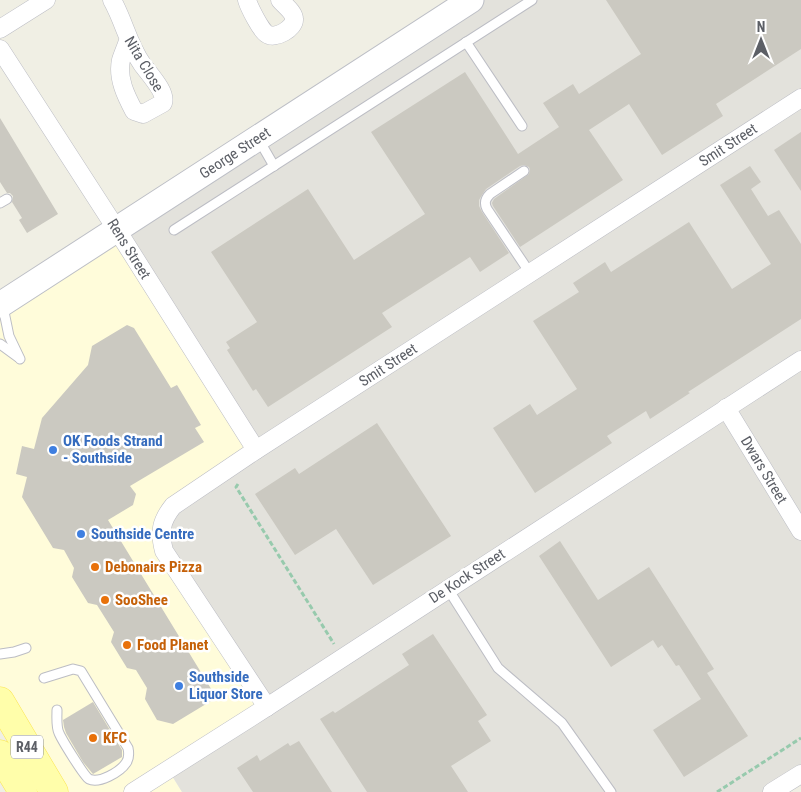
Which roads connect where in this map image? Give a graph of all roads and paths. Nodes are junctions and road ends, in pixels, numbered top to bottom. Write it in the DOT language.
graph roads {
  1 [pos="46,0"];
  2 [pos="112,0"];
  3 [pos="247,0"];
  4 [pos="280,0"];
  5 [pos="470,0"];
  6 [pos="532,0"];
  7 [pos="0,29"];
  8 [pos="128,41"];
  9 [pos="466,42"];
  10 [pos="0,49"];
  11 [pos="801,98"];
  12 [pos="522,126"];
  13 [pos="258,138"];
  14 [pos="274,166"];
  15 [pos="524,171"];
  16 [pos="117,230"];
  17 [pos="174,230"];
  18 [pos="530,273"];
  19 [pos="1,305"];
  20 [pos="0,344"];
  21 [pos="801,360"];
  22 [pos="726,408"];
  23 [pos="256,450"];
  24 [pos="240,479"];
  25 [pos="801,531"];
  26 [pos="448,589"];
  27 [pos="26,648"];
  28 [pos="0,654"];
  29 [pos="342,657"];
  30 [pos="44,678"];
  31 [pos="0,701"];
  32 [pos="267,707"];
  33 [pos="57,710"];
  34 [pos="801,738"];
  35 [pos="0,754"];
  36 [pos="801,774"];
  37 [pos="23,792"];
  38 [pos="54,792"];
  39 [pos="133,792"];
  40 [pos="611,792"];
  41 [pos="717,792"];
  42 [pos="772,792"];
  1 -- 7 [label="street"];
  2 -- 8 [label="street, Nita Close"];
  3 -- 4 [label="street"];
  5 -- 13 [label="street, George Street"];
  6 -- 9 [label="lane"];
  8 -- 8 [label="street, Nita Close"];
  9 -- 12 [label="lane"];
  9 -- 14 [label="lane"];
  10 -- 16 [label="street, Rens Street"];
  11 -- 18 [label="street, Smit Street"];
  13 -- 14 [label="lane"];
  13 -- 16 [label="street, George Street"];
  14 -- 17 [label="lane"];
  15 -- 18 [label="lane"];
  16 -- 19 [label="street, George Street"];
  16 -- 23 [label="street, Rens Street"];
  18 -- 23 [label="street, Smit Street"];
  19 -- 20 [label="lane"];
  21 -- 22 [label="street, De Kock Street"];
  22 -- 25 [label="street, Dwars Street"];
  22 -- 26 [label="street, De Kock Street"];
  23 -- 32 [label="street, Smit Street"];
  24 -- 29 [label="path"];
  26 -- 29 [label="street, De Kock Street"];
  26 -- 40 [label="lane"];
  27 -- 28 [label="lane"];
  29 -- 32 [label="street, De Kock Street"];
  30 -- 33 [label="lane"];
  31 -- 38 [label="main road, R44"];
  32 -- 39 [label="street, De Kock Street"];
  34 -- 41 [label="path"];
  35 -- 37 [label="main road, R44"];
  36 -- 42 [label="street"];
}
